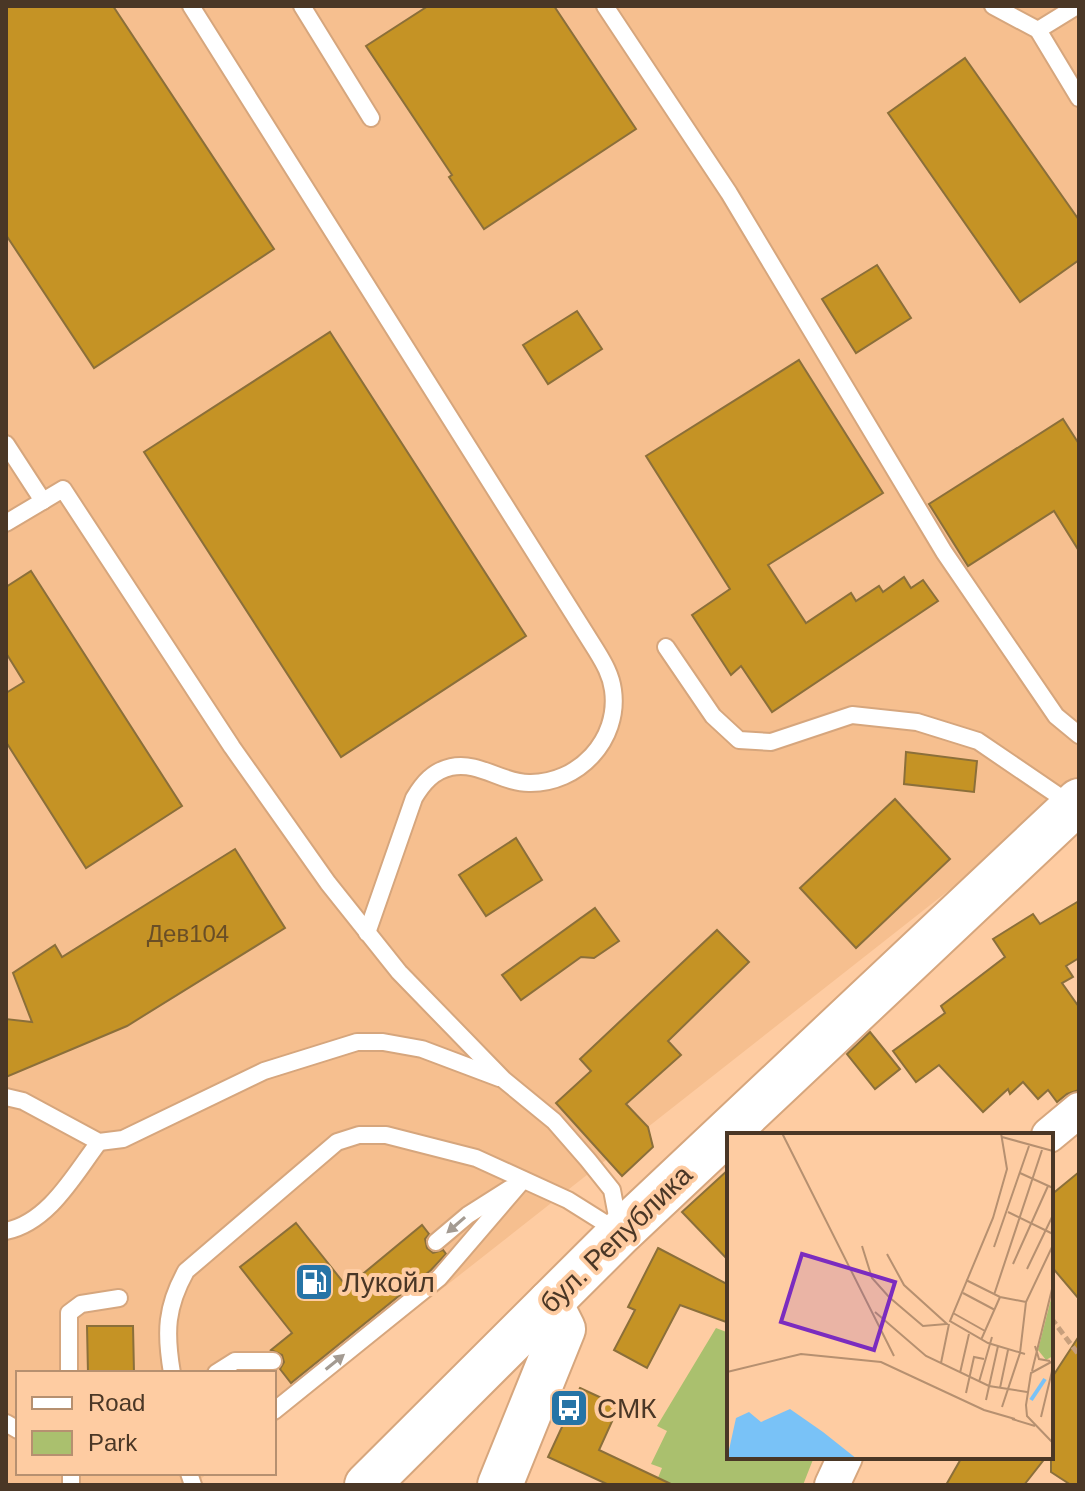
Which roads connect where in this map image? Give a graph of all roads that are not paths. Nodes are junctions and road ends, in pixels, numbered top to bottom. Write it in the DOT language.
graph roads {
  1 [pos="191,6"];
  2 [pos="302,6"];
  3 [pos="605,6"];
  4 [pos="993,6"];
  5 [pos="1077,6"];
  6 [pos="1038,30"];
  7 [pos="1079,98"];
  8 [pos="371,118"];
  9 [pos="6,444"];
  10 [pos="43,501"];
  11 [pos="6,523"];
  12 [pos="666,647"];
  13 [pos="1079,735"];
  14 [pos="1076,804"];
  15 [pos="367,933"];
  16 [pos="504,1080"];
  17 [pos="6,1097"];
  18 [pos="1079,1110"];
  19 [pos="1051,1133"];
  20 [pos="99,1142"];
  21 [pos="523,1180"];
  22 [pos="6,1231"];
  23 [pos="620,1233"];
  24 [pos="436,1242"];
  25 [pos="119,1298"];
  26 [pos="550,1303"];
  27 [pos="273,1361"];
  28 [pos="69,1371"];
  29 [pos="172,1371"];
  30 [pos="219,1371"];
  31 [pos="276,1409"];
  32 [pos="844,1459"];
  33 [pos="367,1485"];
  34 [pos="500,1485"];
  35 [pos="832,1485"];
  1 -- 15 [label="lane"];
  2 -- 8 [label="lane"];
  3 -- 13 [label="lane"];
  4 -- 6 [label="lane"];
  5 -- 6 [label="lane"];
  6 -- 7 [label="lane"];
  9 -- 10 [label="lane"];
  10 -- 11 [label="lane"];
  10 -- 15 [label="lane"];
  12 -- 14 [label="lane"];
  14 -- 23 [label="street, бул. Република"];
  15 -- 16 [label="lane"];
  16 -- 20 [label="lane"];
  16 -- 23 [label="lane"];
  17 -- 20 [label="lane"];
  18 -- 19 [label="street"];
  20 -- 22 [label="lane"];
  21 -- 23 [label="lane"];
  21 -- 24 [label="lane, one-way"];
  21 -- 29 [label="lane"];
  31 -- 21 [label="lane, one-way"];
  23 -- 26 [label="street, бул. Република"];
  25 -- 28 [label="lane"];
  26 -- 33 [label="street, бул. Република"];
  26 -- 34 [label="street"];
  27 -- 30 [label="lane"];
  32 -- 35 [label="street"];
}
